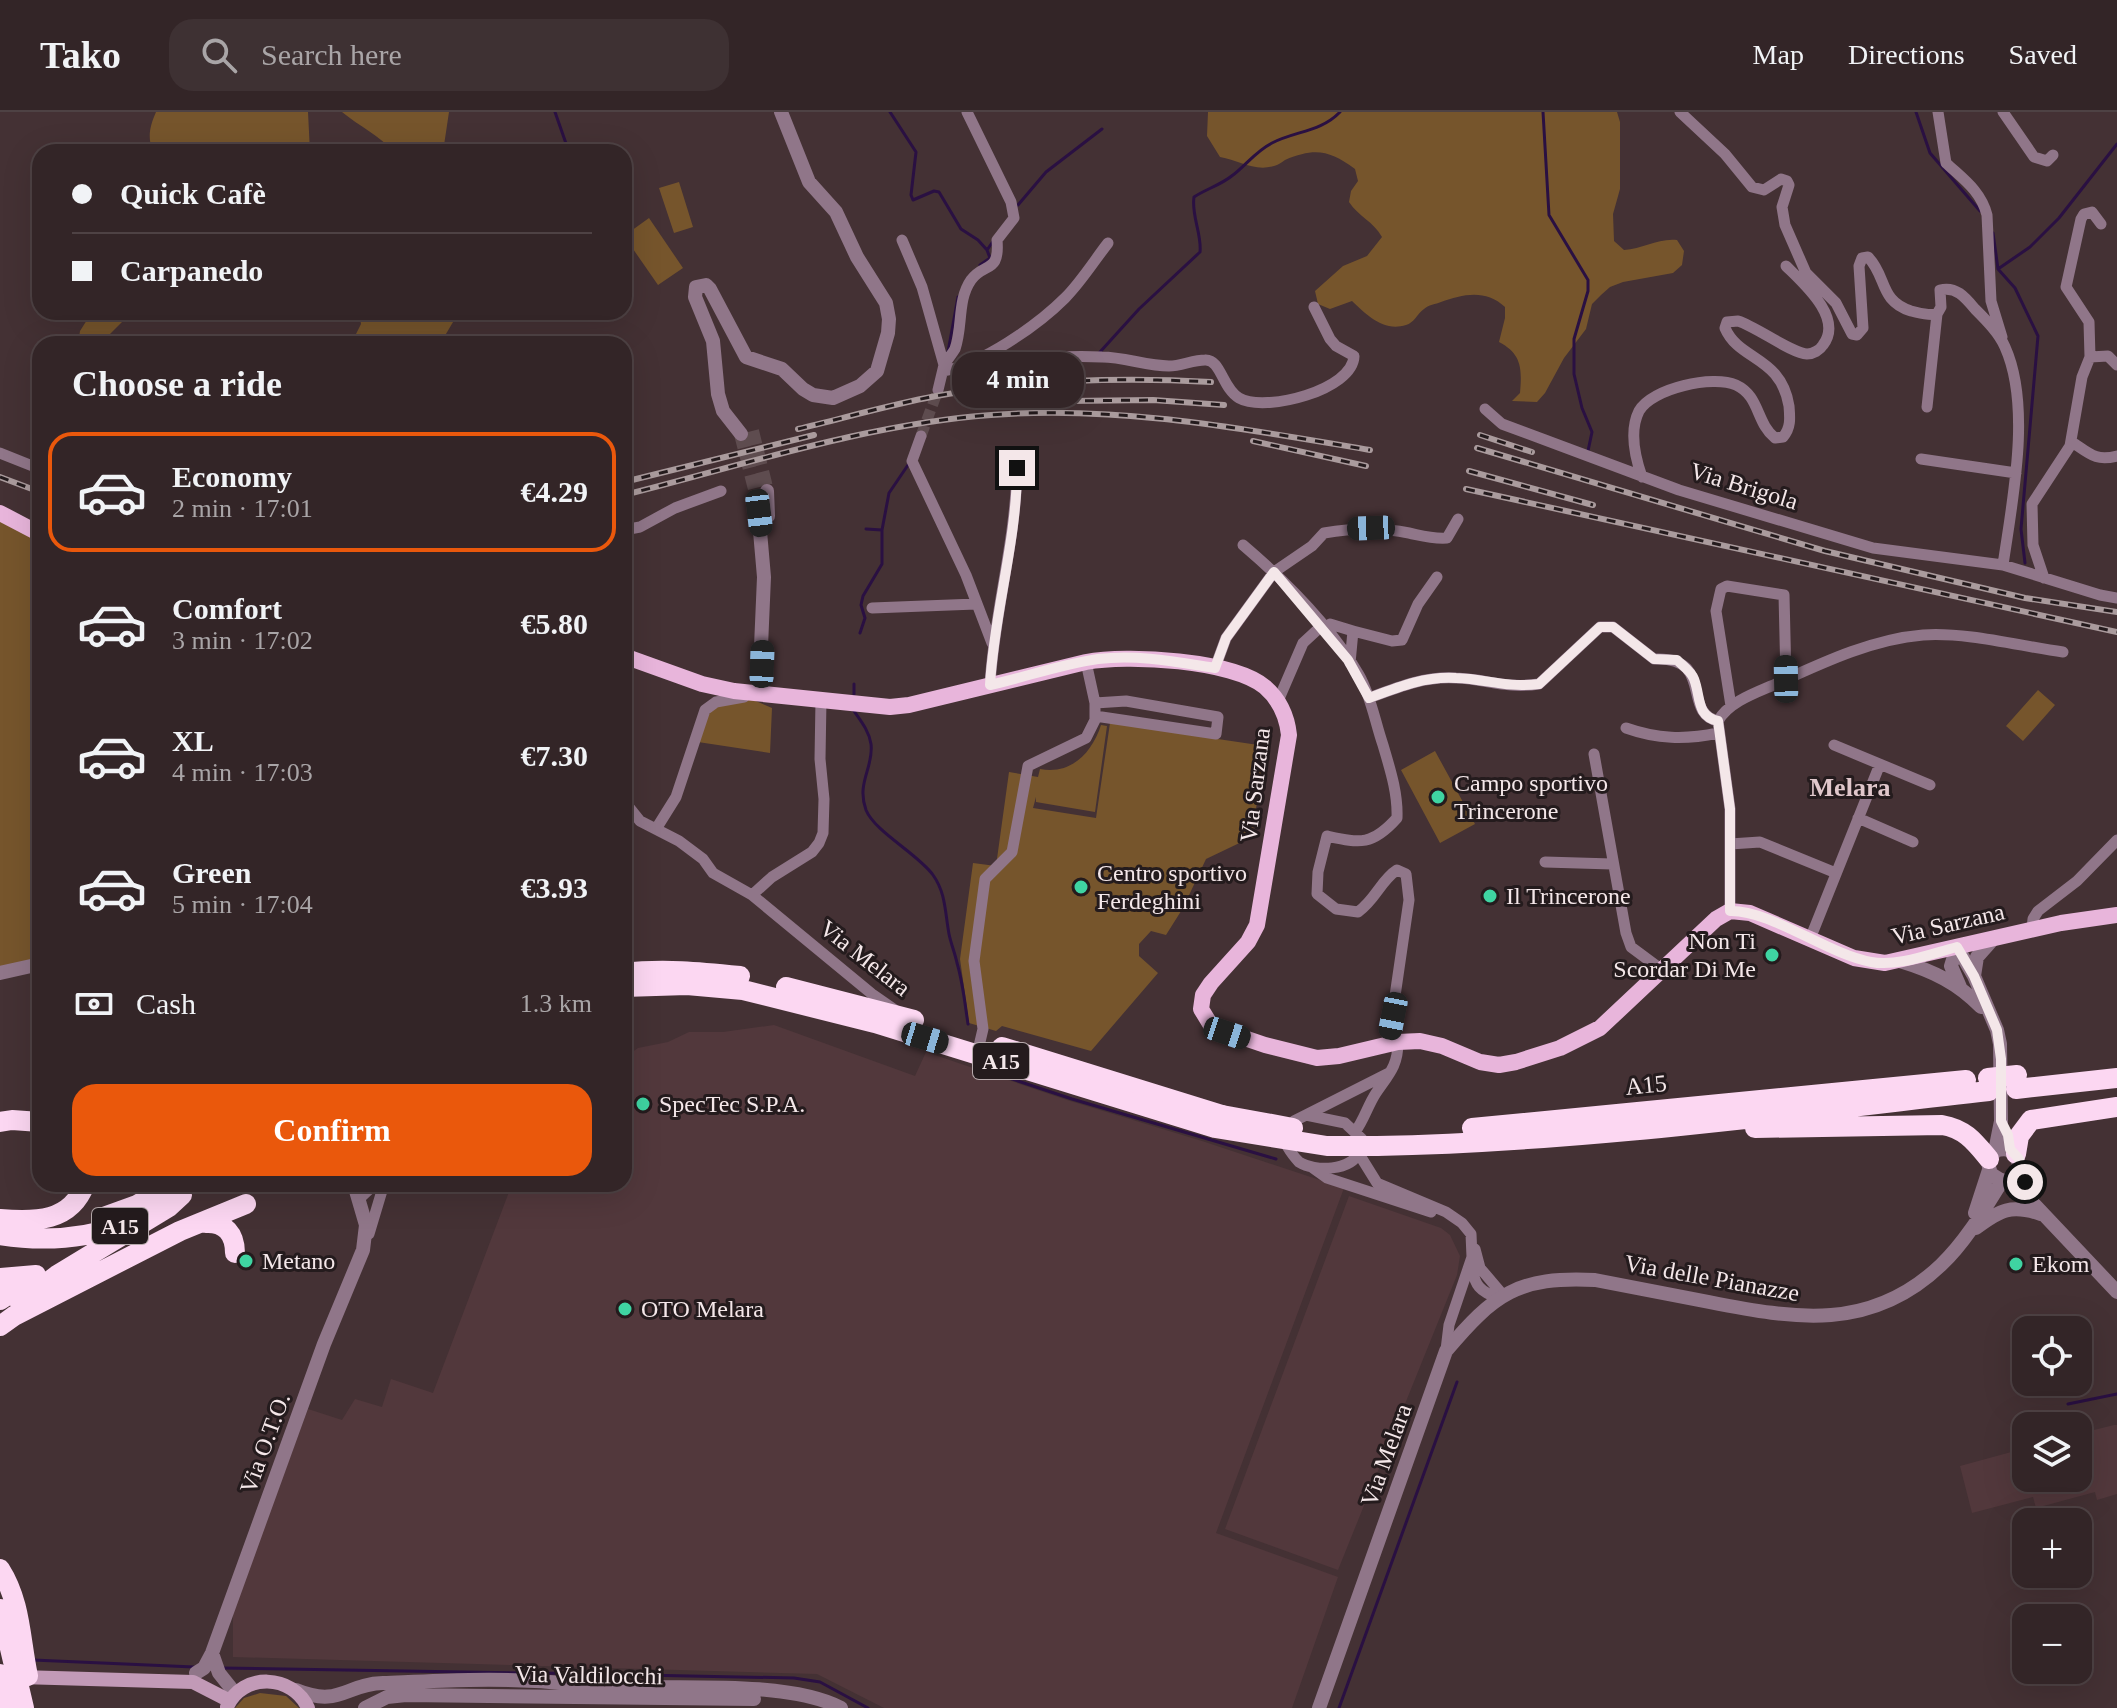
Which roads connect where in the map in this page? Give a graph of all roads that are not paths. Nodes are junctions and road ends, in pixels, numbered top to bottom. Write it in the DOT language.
graph roads {
  1 [pos="781,112"];
  2 [pos="967,112"];
  3 [pos="1680,112"];
  4 [pos="1938,112"];
  5 [pos="2003,112"];
  6 [pos="2053,155"];
  7 [pos="2101,224"];
  8 [pos="902,240"];
  9 [pos="1108,243"];
  10 [pos="1786,266"];
  11 [pos="1314,307"];
  12 [pos="1937,314"];
  13 [pos="2005,346"];
  14 [pos="2090,357"];
  15 [pos="2117,365"];
  16 [pos="944,368"];
  17 [pos="962,368"];
  18 [pos="938,390"];
  19 [pos="1927,407"];
  20 [pos="1485,409"];
  21 [pos="741,430"];
  22 [pos="921,436"];
  23 [pos="2070,446"];
  24 [pos="0,453"];
  25 [pos="2117,456"];
  26 [pos="1921,459"];
  27 [pos="32,466"];
  28 [pos="1017,468"];
  29 [pos="2016,473"];
  30 [pos="1642,477"];
  31 [pos="721,491"];
  32 [pos="762,494"];
  33 [pos="0,513"];
  34 [pos="1458,519"];
  35 [pos="632,528"];
  36 [pos="32,530"];
  37 [pos="1243,545"];
  38 [pos="2003,565"];
  39 [pos="1274,572"];
  40 [pos="1437,577"];
  41 [pos="2044,578"];
  42 [pos="2117,598"];
  43 [pos="976,604"];
  44 [pos="872,608"];
  45 [pos="1330,624"];
  46 [pos="1316,631"];
  47 [pos="1353,631"];
  48 [pos="992,643"];
  49 [pos="2063,652"];
  50 [pos="632,659"];
  51 [pos="1086,662"];
  52 [pos="1350,663"];
  53 [pos="1215,668"];
  54 [pos="1786,679"];
  55 [pos="990,685"];
  56 [pos="759,693"];
  57 [pos="1369,698"];
  58 [pos="821,700"];
  59 [pos="1278,701"];
  60 [pos="1731,706"];
  61 [pos="1095,709"];
  62 [pos="1718,727"];
  63 [pos="1626,728"];
  64 [pos="1834,745"];
  65 [pos="1594,754"];
  66 [pos="1880,764"];
  67 [pos="1930,785"];
  68 [pos="632,811"];
  69 [pos="1858,818"];
  70 [pos="656,829"];
  71 [pos="2117,840"];
  72 [pos="1913,842"];
  73 [pos="1730,844"];
  74 [pos="1545,862"];
  75 [pos="1612,864"];
  76 [pos="1836,873"];
  77 [pos="752,895"];
  78 [pos="1730,911"];
  79 [pos="2117,915"];
  80 [pos="2032,929"];
  81 [pos="1810,939"];
  82 [pos="1993,939"];
  83 [pos="1957,947"];
  84 [pos="1900,961"];
  85 [pos="32,966"];
  86 [pos="1662,970"];
  87 [pos="632,972"];
  88 [pos="0,973"];
  89 [pos="1974,976"];
  90 [pos="632,987"];
  91 [pos="1960,987"];
  92 [pos="1990,1016"];
  93 [pos="1393,1043"];
  94 [pos="979,1046"];
  95 [pos="2117,1065"];
  96 [pos="1393,1071"];
  97 [pos="2117,1078"];
  98 [pos="2016,1082"];
  99 [pos="1988,1084"];
  100 [pos="2117,1107"];
  101 [pos="32,1111"];
  102 [pos="0,1112"];
  103 [pos="1306,1115"];
  104 [pos="32,1121"];
  105 [pos="1294,1121"];
  106 [pos="0,1122"];
  107 [pos="1252,1128"];
  108 [pos="1663,1128"];
  109 [pos="1355,1132"];
  110 [pos="1432,1139"];
  111 [pos="1371,1145"];
  112 [pos="1287,1146"];
  113 [pos="2003,1158"];
  114 [pos="1310,1165"];
  115 [pos="2005,1181"];
  116 [pos="82,1192"];
  117 [pos="174,1192"];
  118 [pos="179,1192"];
  119 [pos="182,1192"];
  120 [pos="364,1192"];
  121 [pos="365,1192"];
  122 [pos="382,1192"];
  123 [pos="380,1197"];
  124 [pos="246,1204"];
  125 [pos="2038,1209"];
  126 [pos="1455,1219"];
  127 [pos="0,1221"];
  128 [pos="206,1223"];
  129 [pos="1969,1233"];
  130 [pos="0,1235"];
  131 [pos="1472,1240"];
  132 [pos="102,1247"];
  133 [pos="363,1250"];
  134 [pos="235,1253"];
  135 [pos="1472,1257"];
  136 [pos="39,1275"];
  137 [pos="0,1278"];
  138 [pos="2117,1292"];
  139 [pos="1501,1297"];
  140 [pos="0,1300"];
  141 [pos="0,1324"];
  142 [pos="1446,1351"];
  143 [pos="0,1569"];
  144 [pos="0,1609"];
  145 [pos="212,1653"];
  146 [pos="196,1673"];
  147 [pos="28,1676"];
  148 [pos="1,1678"];
  149 [pos="123,1679"];
  150 [pos="296,1690"];
  151 [pos="228,1702"];
  152 [pos="7,1708"];
  153 [pos="24,1708"];
  154 [pos="308,1708"];
  155 [pos="365,1708"];
  156 [pos="813,1708"];
  157 [pos="841,1708"];
  158 [pos="1319,1708"];
  1 -- 21 [label="street"];
  2 -- 16 [label="street"];
  3 -- 12 [label="street"];
  4 -- 13 [label="street"];
  5 -- 6 [label="street"];
  7 -- 14 [label="street"];
  8 -- 16 [label="street"];
  9 -- 17 [label="street"];
  10 -- 30 [label="street"];
  11 -- 17 [label="street"];
  12 -- 13 [label="street"];
  12 -- 19 [label="street"];
  13 -- 29 [label="street"];
  14 -- 15 [label="street"];
  14 -- 23 [label="street"];
  16 -- 17 [label="street"];
  16 -- 18 [label="street"];
  20 -- 30 [label="street, Via Brigola"];
  22 -- 43 [label="street"];
  23 -- 25 [label="street"];
  23 -- 41 [label="street"];
  24 -- 27 [label="street"];
  26 -- 29 [label="street"];
  28 -- 48 [label="street"];
  29 -- 38 [label="street"];
  30 -- 38 [label="street, Via Brigola"];
  31 -- 35 [label="street"];
  32 -- 56 [label="street"];
  33 -- 36 [label="main road"];
  34 -- 39 [label="street"];
  37 -- 39 [label="street"];
  38 -- 41 [label="street, Via Brigola"];
  39 -- 52 [label="street"];
  39 -- 53 [label="street"];
  40 -- 47 [label="street"];
  41 -- 42 [label="street, Via Brigola"];
  43 -- 44 [label="street"];
  43 -- 48 [label="street"];
  45 -- 47 [label="street"];
  46 -- 59 [label="street"];
  47 -- 52 [label="street"];
  48 -- 55 [label="street"];
  49 -- 54 [label="street"];
  50 -- 56 [label="main road, Via Sarzana"];
  51 -- 53 [label="main road, Via Sarzana"];
  51 -- 55 [label="main road, Via Sarzana"];
  51 -- 61 [label="street"];
  52 -- 57 [label="street"];
  53 -- 59 [label="main road, Via Sarzana"];
  54 -- 60 [label="street"];
  54 -- 60 [label="street"];
  55 -- 58 [label="main road, Via Sarzana"];
  56 -- 58 [label="main road, Via Sarzana"];
  56 -- 70 [label="street"];
  57 -- 62 [label="street"];
  57 -- 93 [label="street"];
  58 -- 77 [label="street"];
  59 -- 93 [label="main road, Via Sarzana"];
  60 -- 62 [label="street"];
  61 -- 61 [label="street"];
  61 -- 94 [label="street"];
  62 -- 63 [label="street"];
  62 -- 73 [label="street"];
  64 -- 66 [label="street"];
  65 -- 75 [label="street"];
  66 -- 67 [label="street"];
  66 -- 69 [label="street"];
  68 -- 70 [label="street, Via Melara"];
  69 -- 72 [label="street"];
  69 -- 76 [label="street"];
  70 -- 77 [label="street, Via Melara"];
  71 -- 80 [label="street"];
  73 -- 76 [label="street"];
  73 -- 78 [label="street"];
  74 -- 75 [label="street"];
  75 -- 86 [label="street"];
  76 -- 81 [label="street"];
  77 -- 94 [label="street, Via Melara"];
  78 -- 81 [label="main road, Via Sarzana"];
  78 -- 86 [label="main road, Via Sarzana"];
  79 -- 80 [label="main road, Via Sarzana"];
  80 -- 82 [label="main road, Via Sarzana"];
  81 -- 84 [label="main road, Via Sarzana"];
  82 -- 83 [label="main road, Via Sarzana"];
  82 -- 89 [label="street"];
  83 -- 84 [label="main road, Via Sarzana"];
  83 -- 89 [label="street"];
  83 -- 91 [label="street"];
  84 -- 91 [label="street"];
  85 -- 88 [label="street"];
  86 -- 93 [label="main road, Via Sarzana"];
  87 -- 111 [label="highway, A15 / A15, bridge"];
  89 -- 92 [label="street"];
  90 -- 111 [label="highway, A15 / A15, bridge"];
  91 -- 92 [label="street"];
  92 -- 113 [label="street"];
  93 -- 96 [label="street"];
  94 -- 107 [label="street, Via Melara"];
  95 -- 98 [label="highway, A15"];
  96 -- 103 [label="street, Via Melara"];
  96 -- 109 [label="street"];
  97 -- 98 [label="highway, A15"];
  98 -- 99 [label="highway, A15"];
  99 -- 108 [label="highway, A15"];
  99 -- 110 [label="highway, A15"];
  100 -- 113 [label="highway"];
  101 -- 102 [label="highway"];
  103 -- 105 [label="street, Via Melara"];
  103 -- 109 [label="street"];
  104 -- 106 [label="highway"];
  105 -- 107 [label="street, Via Melara"];
  105 -- 112 [label="street"];
  107 -- 112 [label="street, Via Melara"];
  108 -- 110 [label="highway, A15"];
  108 -- 113 [label="highway"];
  109 -- 111 [label="street"];
  110 -- 111 [label="highway, A15 / A15"];
  111 -- 114 [label="street"];
  111 -- 126 [label="street"];
  112 -- 114 [label="street, Via Melara"];
  113 -- 115 [label="street, Via delle Pianazze"];
  113 -- 115 [label="street"];
  113 -- 125 [label="street"];
  113 -- 129 [label="street, Via delle Pianazze"];
  114 -- 126 [label="street"];
  115 -- 125 [label="street"];
  115 -- 129 [label="street, Via delle Pianazze"];
  116 -- 127 [label="highway"];
  117 -- 127 [label="highway, A15 / A15"];
  118 -- 130 [label="highway, A15 / A15"];
  119 -- 132 [label="highway"];
  120 -- 133 [label="street, Via O.T.O."];
  121 -- 123 [label="street"];
  122 -- 123 [label="street, Via O.T.O."];
  123 -- 133 [label="street, Via O.T.O."];
  124 -- 128 [label="highway"];
  125 -- 129 [label="street, Via delle Pianazze"];
  125 -- 138 [label="street"];
  126 -- 131 [label="street"];
  128 -- 134 [label="highway"];
  128 -- 141 [label="highway"];
  129 -- 139 [label="street, Via delle Pianazze"];
  131 -- 135 [label="street, Via Melara"];
  131 -- 139 [label="street"];
  132 -- 136 [label="highway"];
  132 -- 141 [label="highway"];
  133 -- 145 [label="street, Via O.T.O."];
  135 -- 139 [label="street"];
  135 -- 142 [label="street, Via Melara"];
  136 -- 137 [label="highway"];
  136 -- 140 [label="highway"];
  139 -- 142 [label="street, Via delle Pianazze"];
  142 -- 158 [label="street, Via Melara"];
  143 -- 147 [label="highway"];
  144 -- 153 [label="highway, bridge"];
  145 -- 146 [label="street, Via O.T.O."];
  145 -- 151 [label="street"];
  146 -- 149 [label="main road"];
  147 -- 148 [label="main road"];
  147 -- 149 [label="main road"];
  148 -- 152 [label="highway"];
  149 -- 151 [label="main road"];
  150 -- 151 [label="main road"];
  150 -- 154 [label="main road"];
  150 -- 157 [label="street, Via Valdilocchi"];
  155 -- 156 [label="street, Via Valdilocchi"];
}
